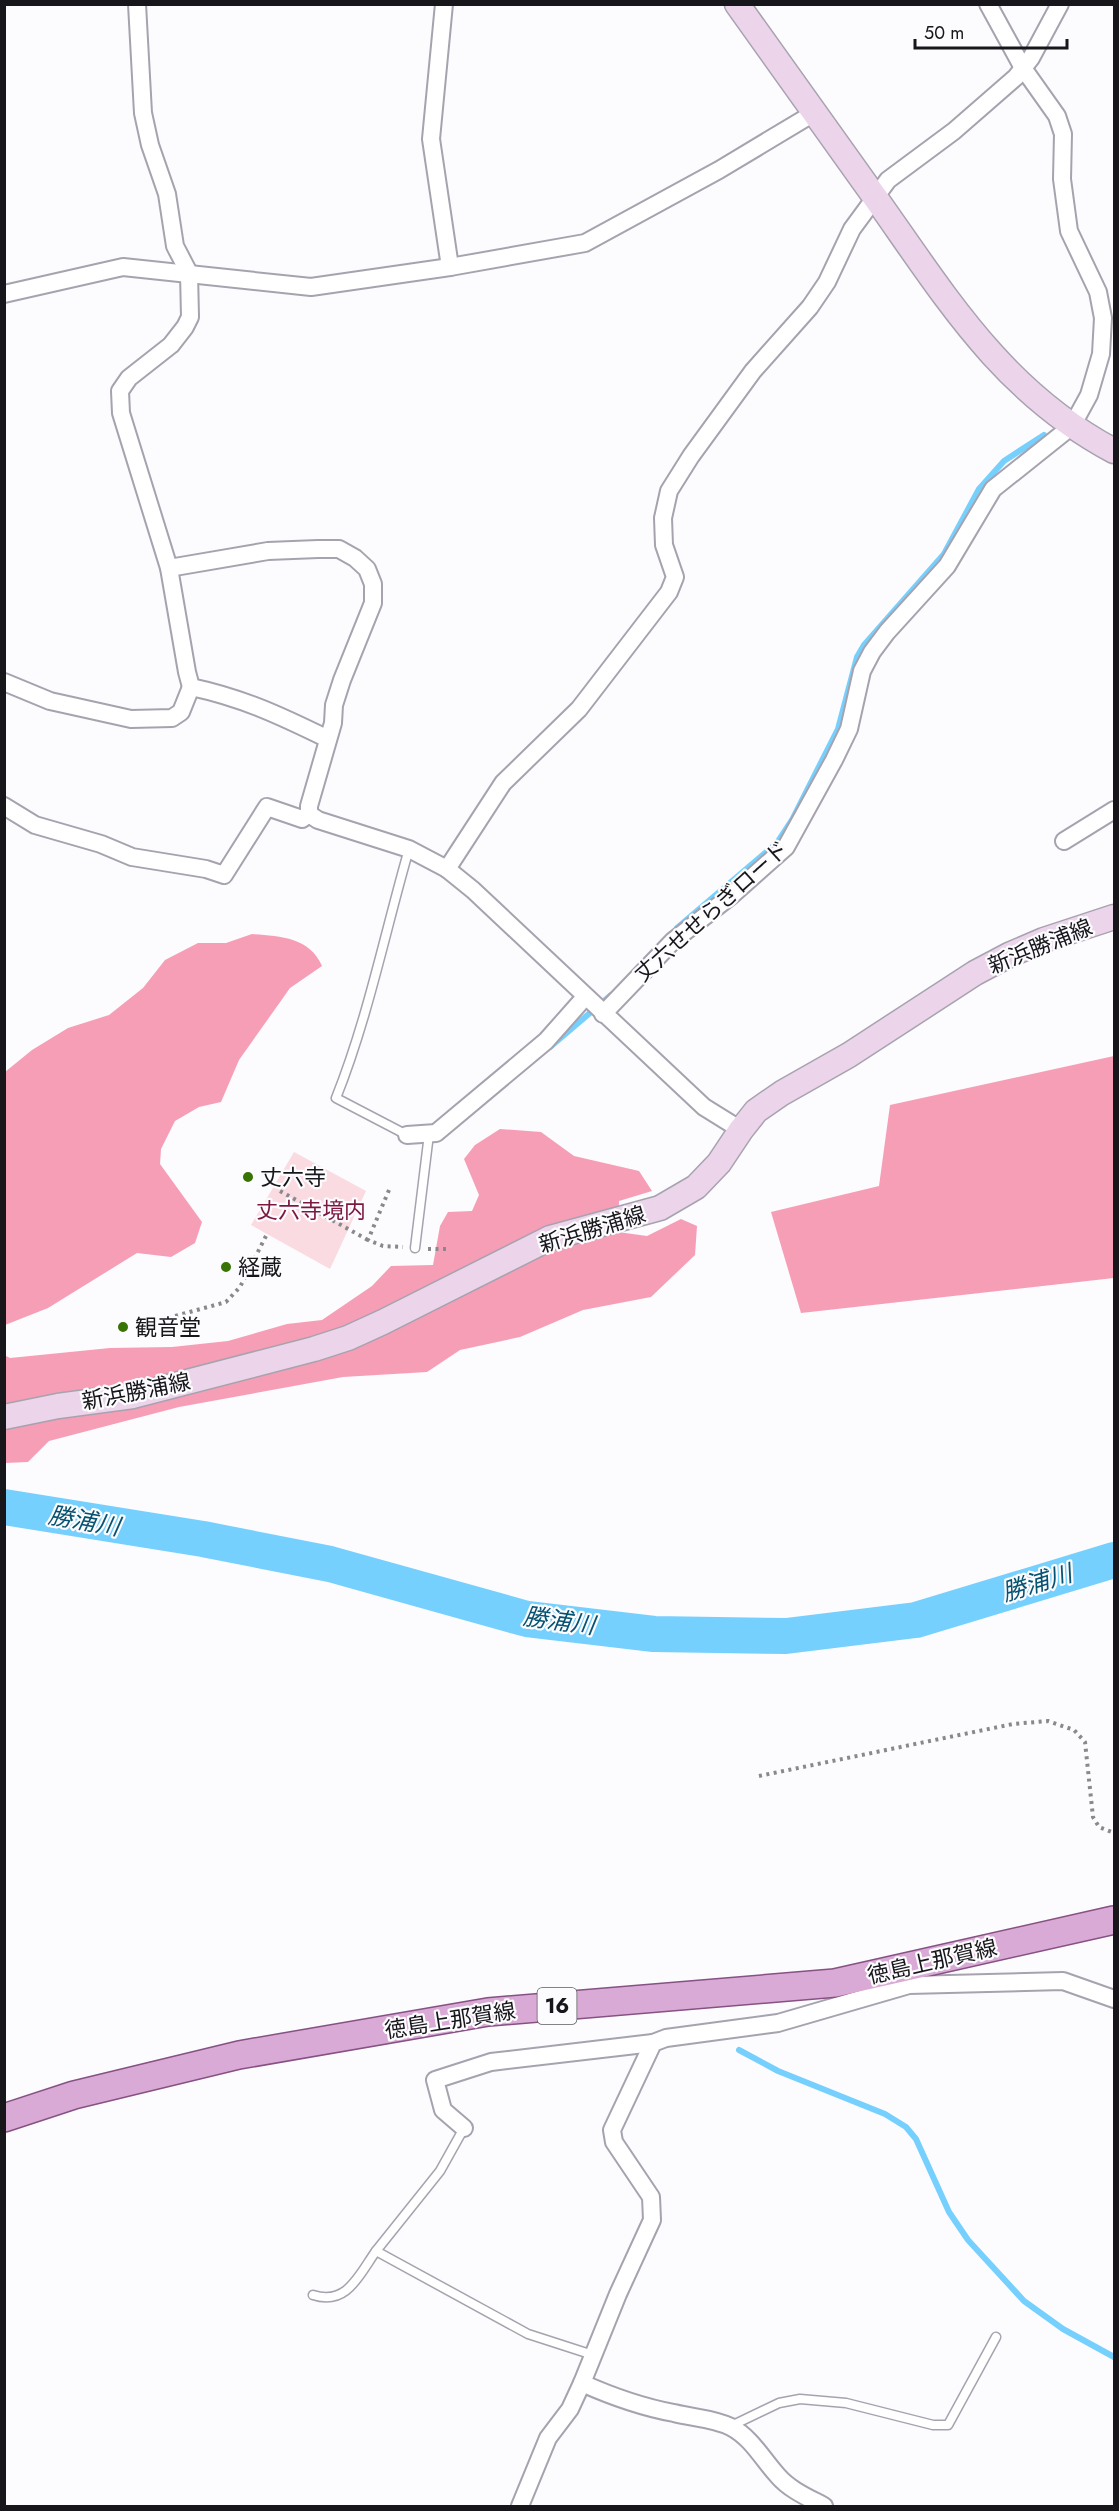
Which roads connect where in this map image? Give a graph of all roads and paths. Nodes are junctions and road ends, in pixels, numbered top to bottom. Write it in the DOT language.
graph roads {
  1 [pos="137,4"];
  2 [pos="444,4"];
  3 [pos="737,4"];
  4 [pos="988,4"];
  5 [pos="1060,4"];
  6 [pos="1023,68"];
  7 [pos="814,113"];
  8 [pos="875,197"];
  9 [pos="450,267"];
  10 [pos="189,273"];
  11 [pos="4,294"];
  12 [pos="1072,426"];
  13 [pos="1113,448"];
  14 [pos="169,568"];
  15 [pos="4,682"];
  16 [pos="191,687"];
  17 [pos="328,739"];
  18 [pos="4,806"];
  19 [pos="1114,810"];
  20 [pos="309,814"];
  21 [pos="1064,841"];
  22 [pos="409,849"];
  23 [pos="447,869"];
  24 [pos="1114,917"];
  25 [pos="585,997"];
  26 [pos="603,1014"];
  27 [pos="741,1130"];
  28 [pos="429,1134"];
  29 [pos="407,1135"];
  30 [pos="389,1190"];
  31 [pos="280,1191"];
  32 [pos="267,1234"];
  33 [pos="368,1240"];
  34 [pos="415,1248"];
  35 [pos="448,1249"];
  36 [pos="139,1326"];
  37 [pos="4,1416"];
  38 [pos="759,1776"];
  39 [pos="1114,1833"];
  40 [pos="1114,1920"];
  41 [pos="906,1976"];
  42 [pos="1114,1999"];
  43 [pos="653,2043"];
  44 [pos="4,2118"];
  45 [pos="464,2128"];
  46 [pos="376,2251"];
  47 [pos="312,2295"];
  48 [pos="996,2337"];
  49 [pos="594,2355"];
  50 [pos="582,2383"];
  51 [pos="731,2427"];
  52 [pos="520,2506"];
  53 [pos="824,2506"];
  1 -- 10 [label="street"];
  2 -- 9 [label="street"];
  3 -- 7 [label="main road"];
  4 -- 6 [label="street"];
  5 -- 6 [label="street"];
  6 -- 8 [label="street"];
  6 -- 12 [label="street"];
  7 -- 8 [label="main road"];
  7 -- 9 [label="street"];
  8 -- 12 [label="main road"];
  8 -- 23 [label="street"];
  9 -- 10 [label="street"];
  10 -- 11 [label="street"];
  10 -- 14 [label="street"];
  12 -- 13 [label="main road"];
  12 -- 26 [label="street, 丈六せせらぎロード"];
  14 -- 16 [label="street"];
  14 -- 17 [label="street"];
  15 -- 16 [label="street"];
  16 -- 17 [label="street"];
  17 -- 20 [label="street"];
  18 -- 20 [label="street"];
  19 -- 21 [label="street"];
  20 -- 22 [label="street"];
  22 -- 23 [label="street"];
  22 -- 29 [label="lane"];
  23 -- 25 [label="street"];
  24 -- 27 [label="main road, 新浜勝浦線"];
  25 -- 26 [label="street"];
  25 -- 28 [label="street"];
  26 -- 27 [label="street"];
  27 -- 37 [label="main road, 新浜勝浦線"];
  28 -- 29 [label="street"];
  28 -- 34 [label="lane"];
  30 -- 33 [label="path"];
  31 -- 33 [label="path"];
  32 -- 36 [label="path"];
  33 -- 34 [label="path"];
  34 -- 35 [label="path"];
  38 -- 39 [label="path"];
  40 -- 41 [label="main road, 徳島上那賀線 / 16"];
  41 -- 42 [label="street"];
  41 -- 43 [label="street"];
  41 -- 44 [label="main road, 徳島上那賀線 / 16"];
  43 -- 45 [label="street"];
  43 -- 49 [label="street"];
  45 -- 46 [label="lane"];
  46 -- 47 [label="lane"];
  46 -- 49 [label="lane"];
  48 -- 51 [label="lane"];
  49 -- 50 [label="street"];
  50 -- 51 [label="street"];
  50 -- 52 [label="street"];
  51 -- 53 [label="street"];
}
